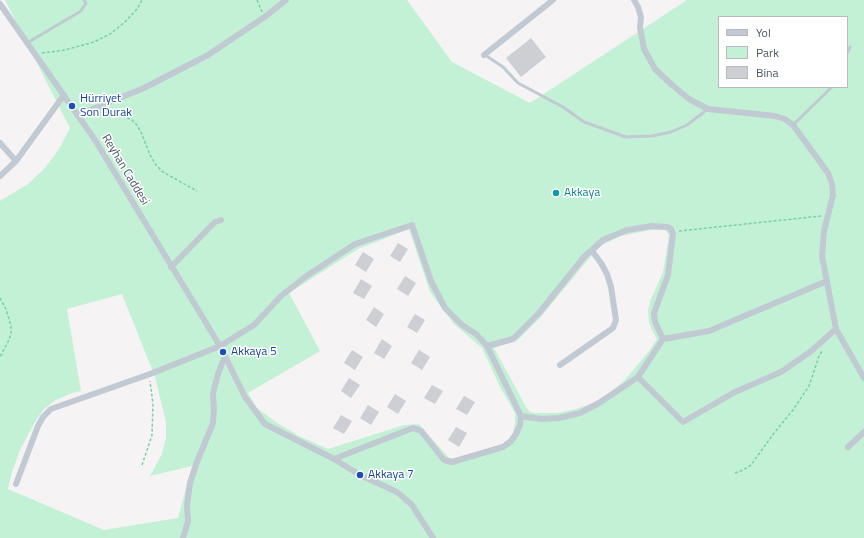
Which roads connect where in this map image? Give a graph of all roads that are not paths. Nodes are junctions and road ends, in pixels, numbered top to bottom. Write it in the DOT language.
graph roads {
  1 [pos="84,0"];
  2 [pos="286,0"];
  3 [pos="553,0"];
  4 [pos="634,0"];
  5 [pos="0,4"];
  6 [pos="27,42"];
  7 [pos="850,47"];
  8 [pos="848,52"];
  9 [pos="484,55"];
  10 [pos="831,88"];
  11 [pos="64,95"];
  12 [pos="708,109"];
  13 [pos="78,115"];
  14 [pos="793,125"];
  15 [pos="0,142"];
  16 [pos="16,161"];
  17 [pos="0,176"];
  18 [pos="221,220"];
  19 [pos="592,251"];
  20 [pos="171,267"];
  21 [pos="827,281"];
  22 [pos="836,329"];
  23 [pos="663,340"];
  24 [pos="487,346"];
  25 [pos="222,351"];
  26 [pos="560,365"];
  27 [pos="638,377"];
  28 [pos="864,378"];
  29 [pos="521,416"];
  30 [pos="864,432"];
  31 [pos="848,448"];
  32 [pos="334,459"];
  33 [pos="16,484"];
  34 [pos="183,538"];
  35 [pos="433,538"];
  1 -- 6 [label="lane"];
  2 -- 13 [label="street"];
  3 -- 9 [label="street"];
  4 -- 12 [label="street"];
  5 -- 6 [label="street, Reyhan Caddesi"];
  6 -- 11 [label="street, Reyhan Caddesi"];
  7 -- 8 [label="lane"];
  9 -- 12 [label="lane"];
  10 -- 14 [label="lane"];
  11 -- 13 [label="street, Reyhan Caddesi"];
  11 -- 16 [label="street"];
  12 -- 14 [label="street"];
  13 -- 20 [label="street, Reyhan Caddesi"];
  14 -- 21 [label="street"];
  15 -- 16 [label="street"];
  16 -- 17 [label="street"];
  18 -- 20 [label="street"];
  19 -- 23 [label="street"];
  19 -- 24 [label="street"];
  19 -- 26 [label="street"];
  20 -- 25 [label="street, Reyhan Caddesi"];
  21 -- 22 [label="street"];
  21 -- 23 [label="street"];
  22 -- 27 [label="street"];
  22 -- 28 [label="street"];
  23 -- 27 [label="street"];
  24 -- 25 [label="street"];
  24 -- 29 [label="street"];
  25 -- 32 [label="street, Reyhan Caddesi"];
  25 -- 33 [label="street"];
  25 -- 34 [label="street"];
  27 -- 29 [label="street"];
  29 -- 32 [label="street"];
  30 -- 31 [label="street"];
  32 -- 35 [label="street, Reyhan Caddesi"];
}
